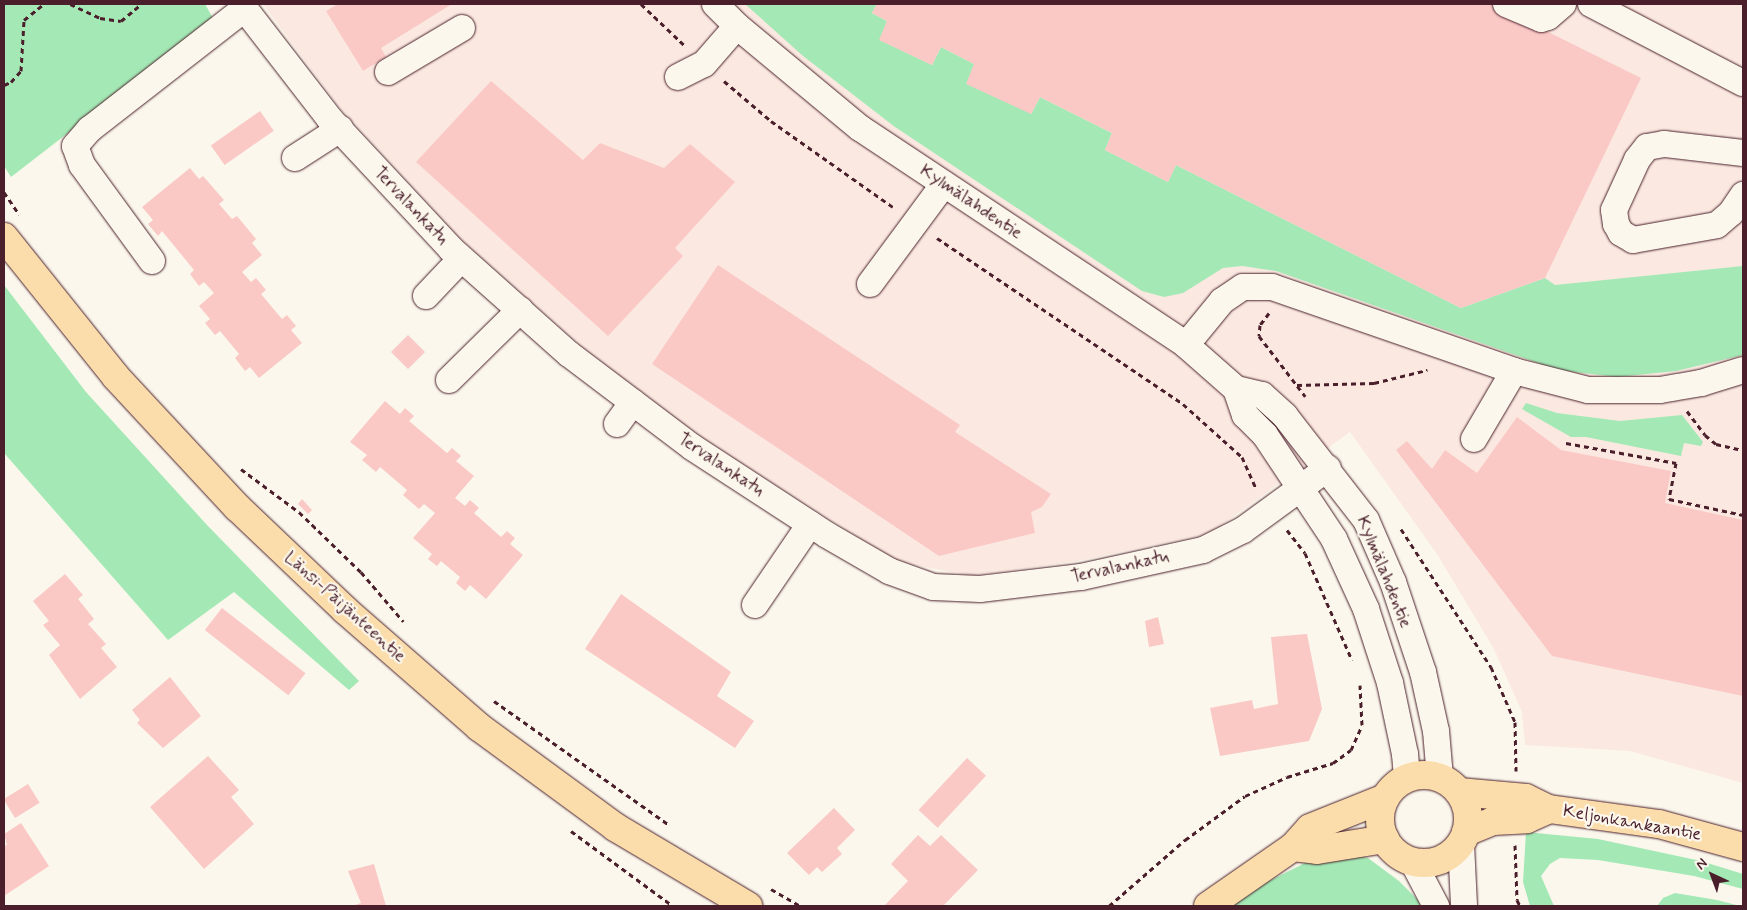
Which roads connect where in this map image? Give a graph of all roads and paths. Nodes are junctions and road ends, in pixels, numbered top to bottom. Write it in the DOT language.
graph roads {
  1 [pos="44,4"];
  2 [pos="70,4"];
  3 [pos="141,4"];
  4 [pos="641,4"];
  5 [pos="715,4"];
  6 [pos="1506,4"];
  7 [pos="1562,4"];
  8 [pos="1591,4"];
  9 [pos="242,6"];
  10 [pos="737,26"];
  11 [pos="462,28"];
  12 [pos="704,64"];
  13 [pos="388,72"];
  14 [pos="678,77"];
  15 [pos="1743,83"];
  16 [pos="4,85"];
  17 [pos="340,129"];
  18 [pos="1743,153"];
  19 [pos="295,158"];
  20 [pos="944,184"];
  21 [pos="4,192"];
  22 [pos="1743,195"];
  23 [pos="915,223"];
  24 [pos="15,230"];
  25 [pos="461,259"];
  26 [pos="152,261"];
  27 [pos="870,284"];
  28 [pos="426,296"];
  29 [pos="520,310"];
  30 [pos="1279,311"];
  31 [pos="1186,345"];
  32 [pos="1434,368"];
  33 [pos="1743,370"];
  34 [pos="1514,371"];
  35 [pos="449,380"];
  36 [pos="1297,385"];
  37 [pos="1236,389"];
  38 [pos="633,402"];
  39 [pos="1311,403"];
  40 [pos="1692,405"];
  41 [pos="617,424"];
  42 [pos="1474,438"];
  43 [pos="1566,443"];
  44 [pos="1743,450"];
  45 [pos="239,468"];
  46 [pos="1328,468"];
  47 [pos="1302,487"];
  48 [pos="1271,510"];
  49 [pos="1743,515"];
  50 [pos="1397,523"];
  51 [pos="810,524"];
  52 [pos="755,605"];
  53 [pos="404,624"];
  54 [pos="1354,665"];
  55 [pos="1360,679"];
  56 [pos="485,695"];
  57 [pos="1407,778"];
  58 [pos="1516,779"];
  59 [pos="1450,785"];
  60 [pos="1385,798"];
  61 [pos="1549,809"];
  62 [pos="674,828"];
  63 [pos="1464,838"];
  64 [pos="1385,839"];
  65 [pos="1515,842"];
  66 [pos="1293,847"];
  67 [pos="1743,847"];
  68 [pos="1413,862"];
  69 [pos="769,888"];
  70 [pos="748,906"];
  71 [pos="800,906"];
  72 [pos="1108,906"];
  73 [pos="1208,906"];
  74 [pos="1436,906"];
  75 [pos="1464,906"];
  76 [pos="1520,906"];
  1 -- 16 [label="path"];
  2 -- 3 [label="path"];
  4 -- 12 [label="path"];
  5 -- 10 [label="street, Kylmälahdentie"];
  6 -- 7 [label="street"];
  8 -- 15 [label="street"];
  9 -- 17 [label="street, Tervalankatu"];
  9 -- 26 [label="street"];
  10 -- 12 [label="street"];
  10 -- 20 [label="street, Kylmälahdentie"];
  11 -- 13 [label="street"];
  12 -- 14 [label="street"];
  12 -- 23 [label="path"];
  17 -- 19 [label="street"];
  17 -- 25 [label="street, Tervalankatu"];
  18 -- 22 [label="street"];
  20 -- 23 [label="street"];
  20 -- 31 [label="street, Kylmälahdentie"];
  21 -- 24 [label="path"];
  23 -- 27 [label="street"];
  23 -- 48 [label="path"];
  24 -- 70 [label="main road, Länsi-Päijänteentie"];
  25 -- 28 [label="street"];
  25 -- 29 [label="street, Tervalankatu"];
  29 -- 35 [label="street"];
  29 -- 38 [label="street, Tervalankatu"];
  30 -- 36 [label="path"];
  31 -- 34 [label="street"];
  31 -- 37 [label="street, Kylmälahdentie"];
  32 -- 36 [label="path"];
  33 -- 34 [label="street"];
  34 -- 42 [label="street"];
  36 -- 39 [label="path"];
  37 -- 46 [label="street, Kylmälahdentie"];
  37 -- 47 [label="street, Kylmälahdentie"];
  38 -- 41 [label="street"];
  38 -- 51 [label="street, Tervalankatu"];
  40 -- 44 [label="path"];
  43 -- 49 [label="path"];
  45 -- 53 [label="path"];
  46 -- 47 [label="street, Tervalankatu"];
  46 -- 59 [label="street, Kylmälahdentie"];
  47 -- 48 [label="street, Tervalankatu"];
  47 -- 57 [label="street, Kylmälahdentie"];
  48 -- 51 [label="street, Tervalankatu"];
  48 -- 54 [label="path"];
  50 -- 58 [label="path"];
  51 -- 52 [label="street"];
  55 -- 72 [label="path"];
  56 -- 62 [label="path"];
  57 -- 59 [label="main road"];
  57 -- 60 [label="main road"];
  59 -- 61 [label="main road, Keljonkankaantie"];
  59 -- 63 [label="main road"];
  60 -- 64 [label="main road"];
  60 -- 66 [label="main road"];
  61 -- 63 [label="main road, Keljonkankaantie"];
  61 -- 67 [label="main road, Keljonkankaantie"];
  63 -- 68 [label="main road"];
  63 -- 75 [label="street"];
  64 -- 66 [label="main road"];
  64 -- 68 [label="main road"];
  65 -- 76 [label="path"];
  66 -- 73 [label="main road"];
  68 -- 74 [label="street"];
  69 -- 71 [label="path"];
}
